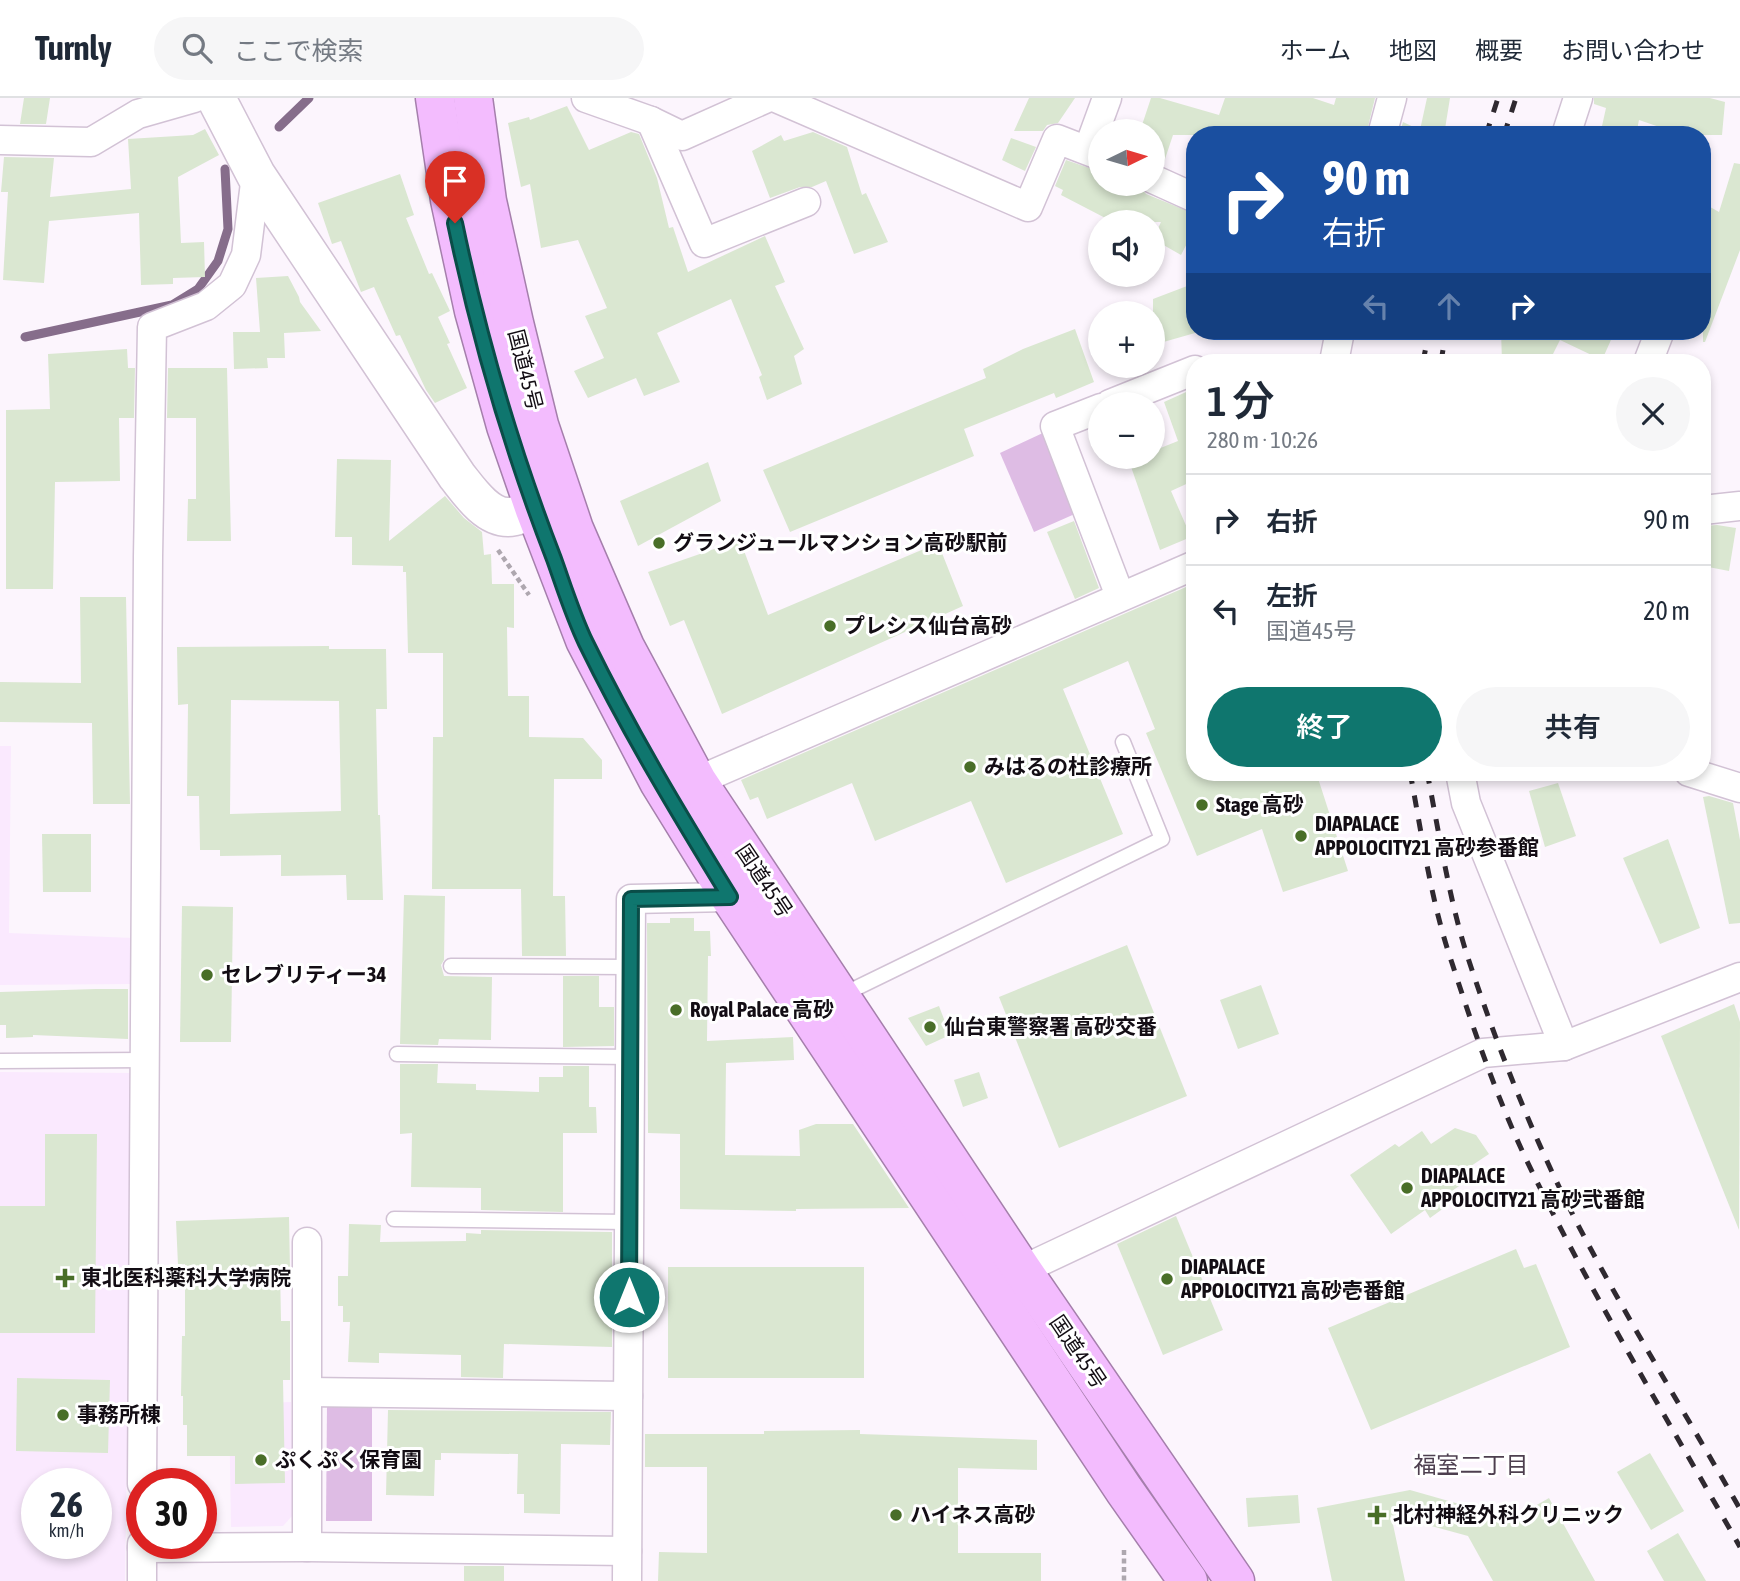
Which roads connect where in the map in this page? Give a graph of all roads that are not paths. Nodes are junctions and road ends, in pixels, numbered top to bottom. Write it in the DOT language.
graph roads {
  1 [pos="194,98"];
  2 [pos="216,98"];
  3 [pos="435,98"];
  4 [pos="472,98"];
  5 [pos="586,98"];
  6 [pos="767,98"];
  7 [pos="776,98"];
  8 [pos="1107,98"];
  9 [pos="1392,98"];
  10 [pos="1578,98"];
  11 [pos="1102,119"];
  12 [pos="651,121"];
  13 [pos="1384,126"];
  14 [pos="1569,126"];
  15 [pos="0,140"];
  16 [pos="1088,151"];
  17 [pos="256,175"];
  18 [pos="1166,185"];
  19 [pos="1186,194"];
  20 [pos="806,202"];
  21 [pos="1186,374"];
  22 [pos="1140,392"];
  23 [pos="1088,413"];
  24 [pos="1740,506"];
  25 [pos="1711,509"];
  26 [pos="535,510"];
  27 [pos="1186,569"];
  28 [pos="1120,596"];
  29 [pos="1123,742"];
  30 [pos="1711,779"];
  31 [pos="697,781"];
  32 [pos="1461,781"];
  33 [pos="1740,788"];
  34 [pos="730,897"];
  35 [pos="452,966"];
  36 [pos="630,967"];
  37 [pos="1740,977"];
  38 [pos="841,995"];
  39 [pos="1564,1046"];
  40 [pos="397,1054"];
  41 [pos="630,1057"];
  42 [pos="145,1060"];
  43 [pos="0,1061"];
  44 [pos="394,1219"];
  45 [pos="629,1223"];
  46 [pos="307,1242"];
  47 [pos="1022,1270"];
  48 [pos="308,1392"];
  49 [pos="628,1396"];
  50 [pos="142,1468"];
  51 [pos="217,1546"];
  52 [pos="307,1547"];
  53 [pos="627,1551"];
  54 [pos="142,1559"];
  55 [pos="142,1581"];
  56 [pos="627,1581"];
  57 [pos="1188,1581"];
  58 [pos="1235,1581"];
  1 -- 15 [label="street"];
  2 -- 17 [label="street"];
  3 -- 26 [label="highway, 国道45号"];
  4 -- 31 [label="highway, 国道45号"];
  5 -- 12 [label="street"];
  6 -- 12 [label="street"];
  7 -- 16 [label="street"];
  8 -- 11 [label="street"];
  9 -- 13 [label="street"];
  10 -- 14 [label="street"];
  12 -- 20 [label="street"];
  17 -- 26 [label="street"];
  17 -- 42 [label="street"];
  18 -- 19 [label="street"];
  21 -- 22 [label="street"];
  23 -- 28 [label="street"];
  24 -- 25 [label="street"];
  26 -- 34 [label="highway, 国道45号"];
  27 -- 28 [label="street"];
  28 -- 31 [label="street"];
  29 -- 38 [label="lane"];
  30 -- 33 [label="street"];
  31 -- 38 [label="highway, 国道45号"];
  32 -- 39 [label="street"];
  34 -- 36 [label="street"];
  34 -- 57 [label="highway, 国道45号"];
  35 -- 36 [label="lane"];
  36 -- 41 [label="street"];
  37 -- 39 [label="street"];
  38 -- 47 [label="highway, 国道45号"];
  39 -- 47 [label="street"];
  40 -- 41 [label="lane"];
  41 -- 45 [label="street"];
  42 -- 43 [label="lane"];
  42 -- 50 [label="street"];
  44 -- 45 [label="lane"];
  45 -- 49 [label="street"];
  46 -- 48 [label="street"];
  47 -- 58 [label="highway, 国道45号"];
  48 -- 49 [label="street"];
  48 -- 52 [label="street"];
  49 -- 53 [label="street"];
  51 -- 52 [label="street"];
  52 -- 53 [label="street"];
  53 -- 56 [label="street"];
  54 -- 55 [label="street"];
}
